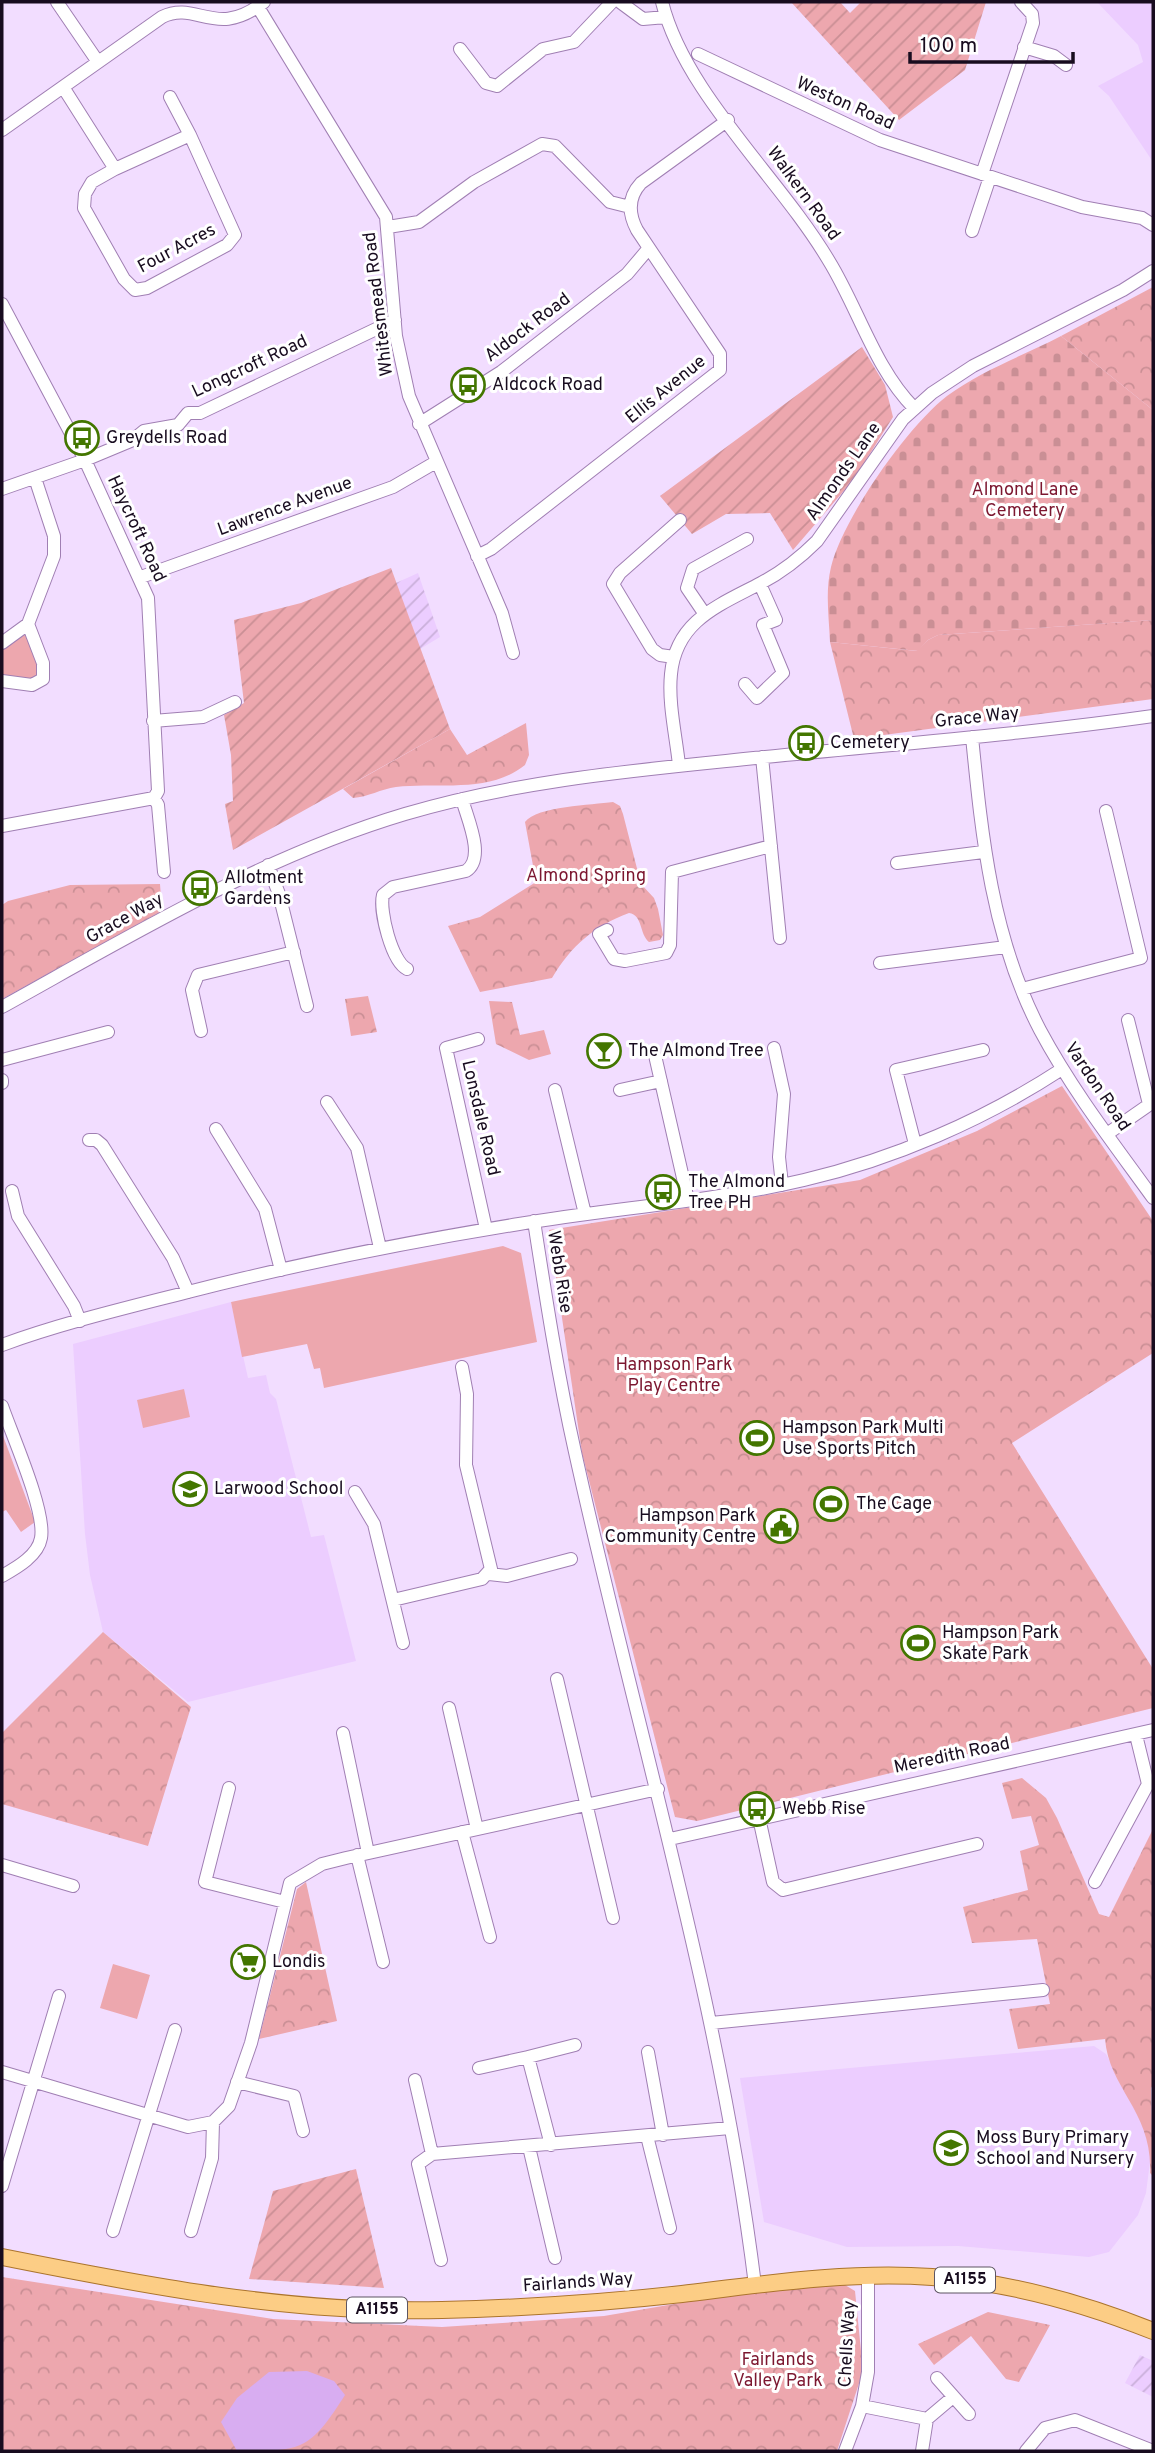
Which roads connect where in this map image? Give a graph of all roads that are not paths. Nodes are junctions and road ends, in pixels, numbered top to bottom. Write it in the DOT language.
graph roads {
  1 [pos="57,2"];
  2 [pos="612,2"];
  3 [pos="620,2"];
  4 [pos="662,2"];
  5 [pos="1021,2"];
  6 [pos="261,4"];
  7 [pos="666,17"];
  8 [pos="1024,47"];
  9 [pos="460,49"];
  10 [pos="698,54"];
  11 [pos="98,62"];
  12 [pos="1066,65"];
  13 [pos="63,87"];
  14 [pos="170,97"];
  15 [pos="728,120"];
  16 [pos="2,130"];
  17 [pos="190,135"];
  18 [pos="115,169"];
  19 [pos="986,175"];
  20 [pos="630,208"];
  21 [pos="1153,225"];
  22 [pos="388,227"];
  23 [pos="972,231"];
  24 [pos="649,248"];
  25 [pos="1153,271"];
  26 [pos="2,304"];
  27 [pos="395,320"];
  28 [pos="7,327"];
  29 [pos="914,408"];
  30 [pos="419,424"];
  31 [pos="85,460"];
  32 [pos="436,462"];
  33 [pos="35,478"];
  34 [pos="2,489"];
  35 [pos="680,520"];
  36 [pos="747,539"];
  37 [pos="477,556"];
  38 [pos="141,577"];
  39 [pos="760,584"];
  40 [pos="704,613"];
  41 [pos="28,624"];
  42 [pos="2,643"];
  43 [pos="513,653"];
  44 [pos="674,657"];
  45 [pos="2,681"];
  46 [pos="745,684"];
  47 [pos="235,702"];
  48 [pos="1153,716"];
  49 [pos="153,721"];
  50 [pos="972,737"];
  51 [pos="762,757"];
  52 [pos="678,765"];
  53 [pos="154,798"];
  54 [pos="462,799"];
  55 [pos="1106,811"];
  56 [pos="2,826"];
  57 [pos="771,846"];
  58 [pos="984,852"];
  59 [pos="897,863"];
  60 [pos="268,866"];
  61 [pos="164,872"];
  62 [pos="599,935"];
  63 [pos="779,938"];
  64 [pos="1006,947"];
  65 [pos="294,952"];
  66 [pos="880,963"];
  67 [pos="407,969"];
  68 [pos="1022,989"];
  69 [pos="307,1006"];
  70 [pos="2,1007"];
  71 [pos="1129,1020"];
  72 [pos="201,1031"];
  73 [pos="108,1032"];
  74 [pos="478,1039"];
  75 [pos="774,1048"];
  76 [pos="983,1050"];
  77 [pos="654,1051"];
  78 [pos="2,1060"];
  79 [pos="1062,1069"];
  80 [pos="661,1081"];
  81 [pos="555,1090"];
  82 [pos="620,1090"];
  83 [pos="327,1102"];
  84 [pos="1151,1103"];
  85 [pos="216,1129"];
  86 [pos="1107,1134"];
  87 [pos="89,1140"];
  88 [pos="915,1144"];
  89 [pos="782,1185"];
  90 [pos="12,1191"];
  91 [pos="1153,1198"];
  92 [pos="688,1200"];
  93 [pos="585,1214"];
  94 [pos="534,1221"];
  95 [pos="486,1229"];
  96 [pos="380,1248"];
  97 [pos="281,1270"];
  98 [pos="188,1292"];
  99 [pos="80,1321"];
  100 [pos="2,1345"];
  101 [pos="462,1367"];
  102 [pos="2,1406"];
  103 [pos="355,1492"];
  104 [pos="571,1559"];
  105 [pos="489,1574"];
  106 [pos="2,1576"];
  107 [pos="393,1600"];
  108 [pos="403,1643"];
  109 [pos="556,1679"];
  110 [pos="449,1707"];
  111 [pos="1153,1730"];
  112 [pos="343,1733"];
  113 [pos="1136,1735"];
  114 [pos="229,1788"];
  115 [pos="658,1789"];
  116 [pos="586,1805"];
  117 [pos="759,1818"];
  118 [pos="477,1829"];
  119 [pos="462,1832"];
  120 [pos="670,1839"];
  121 [pos="976,1844"];
  122 [pos="362,1854"];
  123 [pos="2,1865"];
  124 [pos="1095,1882"];
  125 [pos="73,1886"];
  126 [pos="285,1902"];
  127 [pos="613,1918"];
  128 [pos="490,1937"];
  129 [pos="383,1962"];
  130 [pos="1043,1990"];
  131 [pos="59,1996"];
  132 [pos="711,2023"];
  133 [pos="175,2030"];
  134 [pos="575,2045"];
  135 [pos="648,2052"];
  136 [pos="528,2057"];
  137 [pos="479,2068"];
  138 [pos="2,2072"];
  139 [pos="415,2080"];
  140 [pos="33,2081"];
  141 [pos="237,2082"];
  142 [pos="148,2115"];
  143 [pos="213,2122"];
  144 [pos="730,2128"];
  145 [pos="303,2131"];
  146 [pos="663,2135"];
  147 [pos="647,2136"];
  148 [pos="551,2145"];
  149 [pos="528,2147"];
  150 [pos="432,2154"];
  151 [pos="2,2186"];
  152 [pos="670,2228"];
  153 [pos="113,2231"];
  154 [pos="191,2231"];
  155 [pos="2,2257"];
  156 [pos="555,2258"];
  157 [pos="441,2260"];
  158 [pos="868,2278"];
  159 [pos="755,2285"];
  160 [pos="1153,2331"];
  161 [pos="937,2378"];
  162 [pos="953,2397"];
  163 [pos="862,2406"];
  164 [pos="969,2414"];
  165 [pos="927,2420"];
  166 [pos="1145,2449"];
  167 [pos="845,2451"];
  168 [pos="922,2451"];
  169 [pos="1026,2451"];
  1 -- 11 [label="street"];
  2 -- 9 [label="street"];
  3 -- 7 [label="street"];
  4 -- 7 [label="street, Walkern Road"];
  5 -- 8 [label="street"];
  6 -- 11 [label="street"];
  6 -- 22 [label="street, Whitesmead Road"];
  7 -- 15 [label="street, Walkern Road"];
  8 -- 12 [label="street"];
  8 -- 19 [label="street"];
  10 -- 19 [label="street, Weston Road"];
  11 -- 13 [label="street"];
  13 -- 16 [label="street"];
  13 -- 18 [label="street"];
  14 -- 17 [label="street"];
  15 -- 20 [label="street"];
  15 -- 29 [label="street, Walkern Road"];
  17 -- 18 [label="street, Four Acres"];
  17 -- 18 [label="street, Four Acres"];
  19 -- 21 [label="street, Weston Road"];
  19 -- 23 [label="street"];
  20 -- 22 [label="street"];
  20 -- 24 [label="street, Ellis Avenue"];
  22 -- 27 [label="street, Whitesmead Road"];
  24 -- 30 [label="street, Aldock Road"];
  24 -- 37 [label="street, Ellis Avenue"];
  25 -- 29 [label="street, Almonds Lane"];
  26 -- 28 [label="street, Haycroft Road"];
  27 -- 30 [label="street, Whitesmead Road"];
  27 -- 31 [label="street, Longcroft Road"];
  28 -- 31 [label="street, Haycroft Road"];
  29 -- 39 [label="street, Almonds Lane"];
  30 -- 32 [label="street, Whitesmead Road"];
  31 -- 33 [label="street"];
  31 -- 38 [label="street, Haycroft Road"];
  32 -- 37 [label="street, Whitesmead Road"];
  32 -- 38 [label="street, Lawrence Avenue"];
  33 -- 34 [label="street"];
  33 -- 41 [label="street"];
  35 -- 44 [label="street"];
  36 -- 40 [label="street"];
  37 -- 43 [label="street, Whitesmead Road"];
  38 -- 49 [label="street, Haycroft Road"];
  39 -- 40 [label="street, Almonds Lane"];
  39 -- 46 [label="street"];
  40 -- 44 [label="street, Almonds Lane"];
  41 -- 42 [label="street"];
  41 -- 45 [label="street"];
  44 -- 52 [label="street, Almonds Lane"];
  47 -- 49 [label="street"];
  48 -- 50 [label="street, Grace Way"];
  49 -- 53 [label="street, Haycroft Road"];
  50 -- 51 [label="street, Grace Way"];
  50 -- 58 [label="street, Vardon Road"];
  51 -- 52 [label="street, Grace Way"];
  51 -- 57 [label="street"];
  52 -- 54 [label="street, Grace Way"];
  53 -- 56 [label="street"];
  53 -- 61 [label="street, Haycroft Road"];
  54 -- 60 [label="street, Grace Way"];
  54 -- 67 [label="street"];
  55 -- 68 [label="street"];
  57 -- 62 [label="street"];
  57 -- 63 [label="street"];
  58 -- 59 [label="street"];
  58 -- 64 [label="street, Vardon Road"];
  60 -- 65 [label="street"];
  60 -- 70 [label="street, Grace Way"];
  64 -- 66 [label="street"];
  64 -- 68 [label="street, Vardon Road"];
  65 -- 69 [label="street"];
  65 -- 72 [label="street"];
  68 -- 79 [label="street, Vardon Road"];
  71 -- 84 [label="street"];
  73 -- 78 [label="street"];
  74 -- 95 [label="street, Lonsdale Road"];
  75 -- 89 [label="street"];
  76 -- 88 [label="street"];
  77 -- 80 [label="street"];
  79 -- 86 [label="street, Vardon Road"];
  79 -- 88 [label="street"];
  80 -- 82 [label="street"];
  80 -- 92 [label="street"];
  81 -- 93 [label="street"];
  83 -- 96 [label="street"];
  84 -- 86 [label="street"];
  85 -- 97 [label="street"];
  86 -- 91 [label="street, Vardon Road"];
  87 -- 98 [label="street"];
  88 -- 89 [label="street"];
  89 -- 92 [label="street"];
  90 -- 99 [label="street"];
  92 -- 93 [label="street"];
  93 -- 94 [label="street"];
  94 -- 95 [label="street"];
  94 -- 115 [label="street, Webb Rise"];
  95 -- 96 [label="street"];
  96 -- 97 [label="street"];
  97 -- 98 [label="street"];
  98 -- 99 [label="street"];
  99 -- 100 [label="street"];
  101 -- 105 [label="street"];
  102 -- 106 [label="street"];
  103 -- 107 [label="street"];
  104 -- 105 [label="street"];
  105 -- 107 [label="street"];
  107 -- 108 [label="street"];
  109 -- 116 [label="street"];
  110 -- 118 [label="street"];
  111 -- 113 [label="street, Meredith Road"];
  112 -- 122 [label="street"];
  113 -- 117 [label="street, Meredith Road"];
  113 -- 124 [label="street"];
  114 -- 126 [label="street"];
  115 -- 116 [label="street"];
  115 -- 120 [label="street, Webb Rise"];
  116 -- 118 [label="street"];
  116 -- 127 [label="street"];
  117 -- 120 [label="street, Meredith Road"];
  117 -- 121 [label="street"];
  118 -- 119 [label="street"];
  119 -- 122 [label="street"];
  119 -- 128 [label="street"];
  120 -- 132 [label="street, Webb Rise"];
  122 -- 126 [label="street"];
  122 -- 129 [label="street"];
  123 -- 125 [label="street"];
  126 -- 141 [label="street"];
  130 -- 132 [label="street"];
  131 -- 140 [label="street"];
  132 -- 144 [label="street, Webb Rise"];
  133 -- 142 [label="street"];
  134 -- 136 [label="street"];
  135 -- 146 [label="street"];
  136 -- 137 [label="street"];
  136 -- 148 [label="street"];
  138 -- 140 [label="street"];
  139 -- 150 [label="street"];
  140 -- 142 [label="street"];
  140 -- 151 [label="street"];
  141 -- 143 [label="street"];
  141 -- 145 [label="street"];
  142 -- 143 [label="street"];
  142 -- 153 [label="street"];
  143 -- 154 [label="street"];
  144 -- 146 [label="street"];
  144 -- 159 [label="street, Webb Rise"];
  146 -- 147 [label="street"];
  147 -- 148 [label="street"];
  147 -- 152 [label="street"];
  148 -- 149 [label="street"];
  149 -- 150 [label="street"];
  149 -- 156 [label="street"];
  150 -- 157 [label="street"];
  155 -- 159 [label="main road, Fairlands Way / A1155"];
  158 -- 159 [label="main road, Fairlands Way / A1155"];
  158 -- 160 [label="main road, Fairlands Way / A1155"];
  158 -- 163 [label="street, Chells Way"];
  161 -- 162 [label="street"];
  162 -- 164 [label="street"];
  162 -- 165 [label="street"];
  163 -- 165 [label="street"];
  163 -- 167 [label="street, Chells Way"];
  165 -- 168 [label="street"];
  166 -- 169 [label="street"];
}
